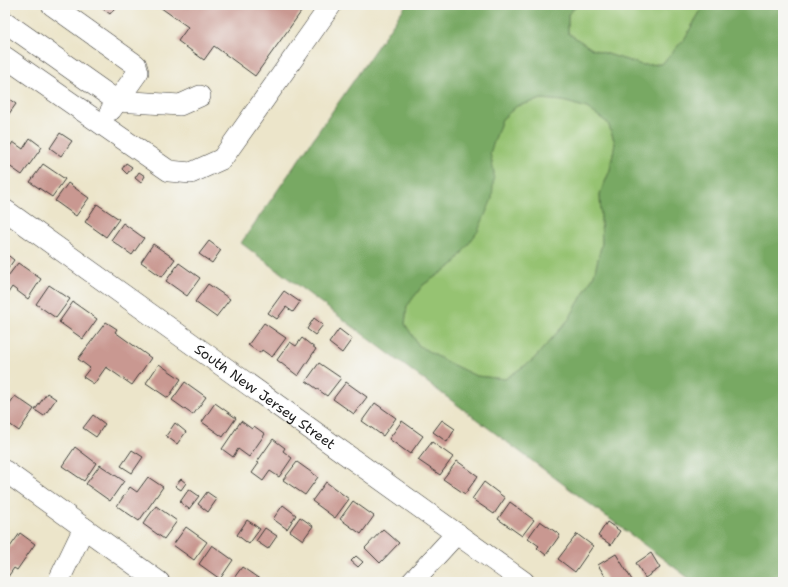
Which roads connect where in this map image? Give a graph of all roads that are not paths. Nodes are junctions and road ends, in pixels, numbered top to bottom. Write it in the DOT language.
graph roads {
  1 [pos="52,5"];
  2 [pos="331,5"];
  3 [pos="5,22"];
  4 [pos="5,57"];
  5 [pos="200,96"];
  6 [pos="117,101"];
  7 [pos="101,124"];
  8 [pos="5,210"];
  9 [pos="5,471"];
  10 [pos="84,528"];
  11 [pos="457,533"];
  12 [pos="58,582"];
  13 [pos="159,582"];
  14 [pos="412,582"];
  15 [pos="524,582"];
  1 -- 6 [label="street"];
  2 -- 7 [label="street"];
  3 -- 6 [label="street"];
  4 -- 7 [label="street"];
  5 -- 6 [label="street"];
  6 -- 7 [label="street"];
  8 -- 11 [label="street, South New Jersey Street"];
  9 -- 10 [label="street"];
  10 -- 12 [label="street"];
  10 -- 13 [label="street"];
  11 -- 14 [label="street"];
  11 -- 15 [label="street, South New Jersey Street"];
}
